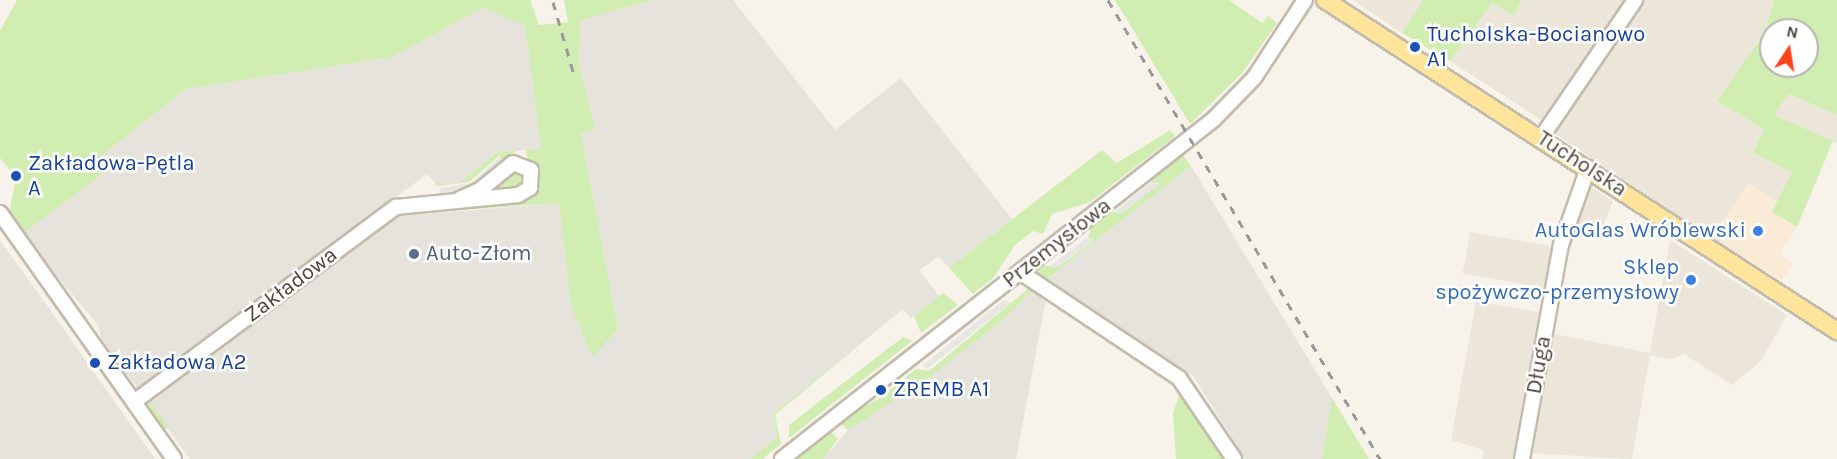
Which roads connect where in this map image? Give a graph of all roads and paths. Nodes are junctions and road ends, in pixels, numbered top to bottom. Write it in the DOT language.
graph roads {
  1 [pos="1305,0"];
  2 [pos="1325,0"];
  3 [pos="1635,0"];
  4 [pos="1541,138"];
  5 [pos="1588,168"];
  6 [pos="460,199"];
  7 [pos="0,213"];
  8 [pos="1020,272"];
  9 [pos="1837,331"];
  10 [pos="134,402"];
  11 [pos="174,459"];
  12 [pos="782,459"];
  13 [pos="1234,459"];
  14 [pos="1522,459"];
  1 -- 8 [label="street, Przemysłowa"];
  2 -- 4 [label="main road, Tucholska"];
  3 -- 4 [label="street"];
  4 -- 5 [label="main road, Tucholska"];
  5 -- 9 [label="main road, Tucholska"];
  5 -- 14 [label="street, Długa"];
  6 -- 6 [label="street, Zakładowa"];
  6 -- 10 [label="street, Zakładowa"];
  7 -- 10 [label="street"];
  8 -- 12 [label="street, Przemysłowa"];
  8 -- 13 [label="street"];
  10 -- 11 [label="street"];
}
